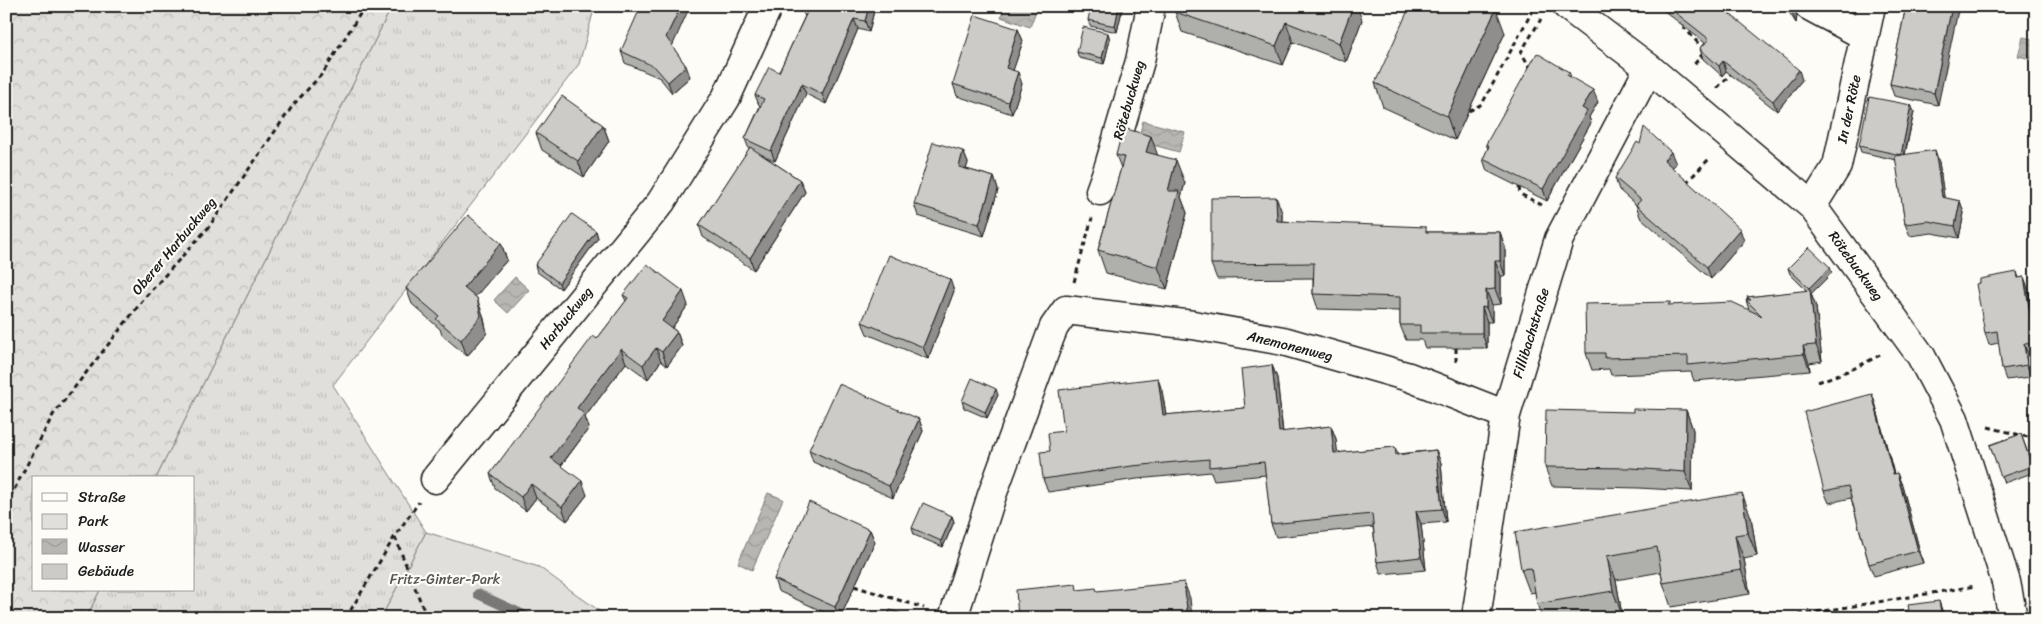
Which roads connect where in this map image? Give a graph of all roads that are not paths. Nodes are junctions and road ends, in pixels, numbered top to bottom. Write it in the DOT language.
graph roads {
  1 [pos="768,6"];
  2 [pos="1151,6"];
  3 [pos="1809,6"];
  4 [pos="1871,6"];
  5 [pos="1556,10"];
  6 [pos="1865,36"];
  7 [pos="1649,68"];
  8 [pos="1100,191"];
  9 [pos="1812,206"];
  10 [pos="1506,415"];
  11 [pos="435,479"];
  12 [pos="953,617"];
  13 [pos="1476,618"];
  14 [pos="2014,618"];
  1 -- 11 [label="street, Harbuckweg"];
  2 -- 8 [label="street, Rötebuckweg"];
  3 -- 6 [label="street"];
  4 -- 6 [label="street, In der Röte"];
  5 -- 7 [label="street, Rötebuckweg"];
  6 -- 9 [label="street, In der Röte"];
  7 -- 9 [label="street, Rötebuckweg"];
  7 -- 10 [label="street, Fillibachstraße"];
  9 -- 14 [label="street, Rötebuckweg"];
  10 -- 12 [label="street, Anemonenweg"];
  10 -- 13 [label="street, Fillibachstraße"];
}
